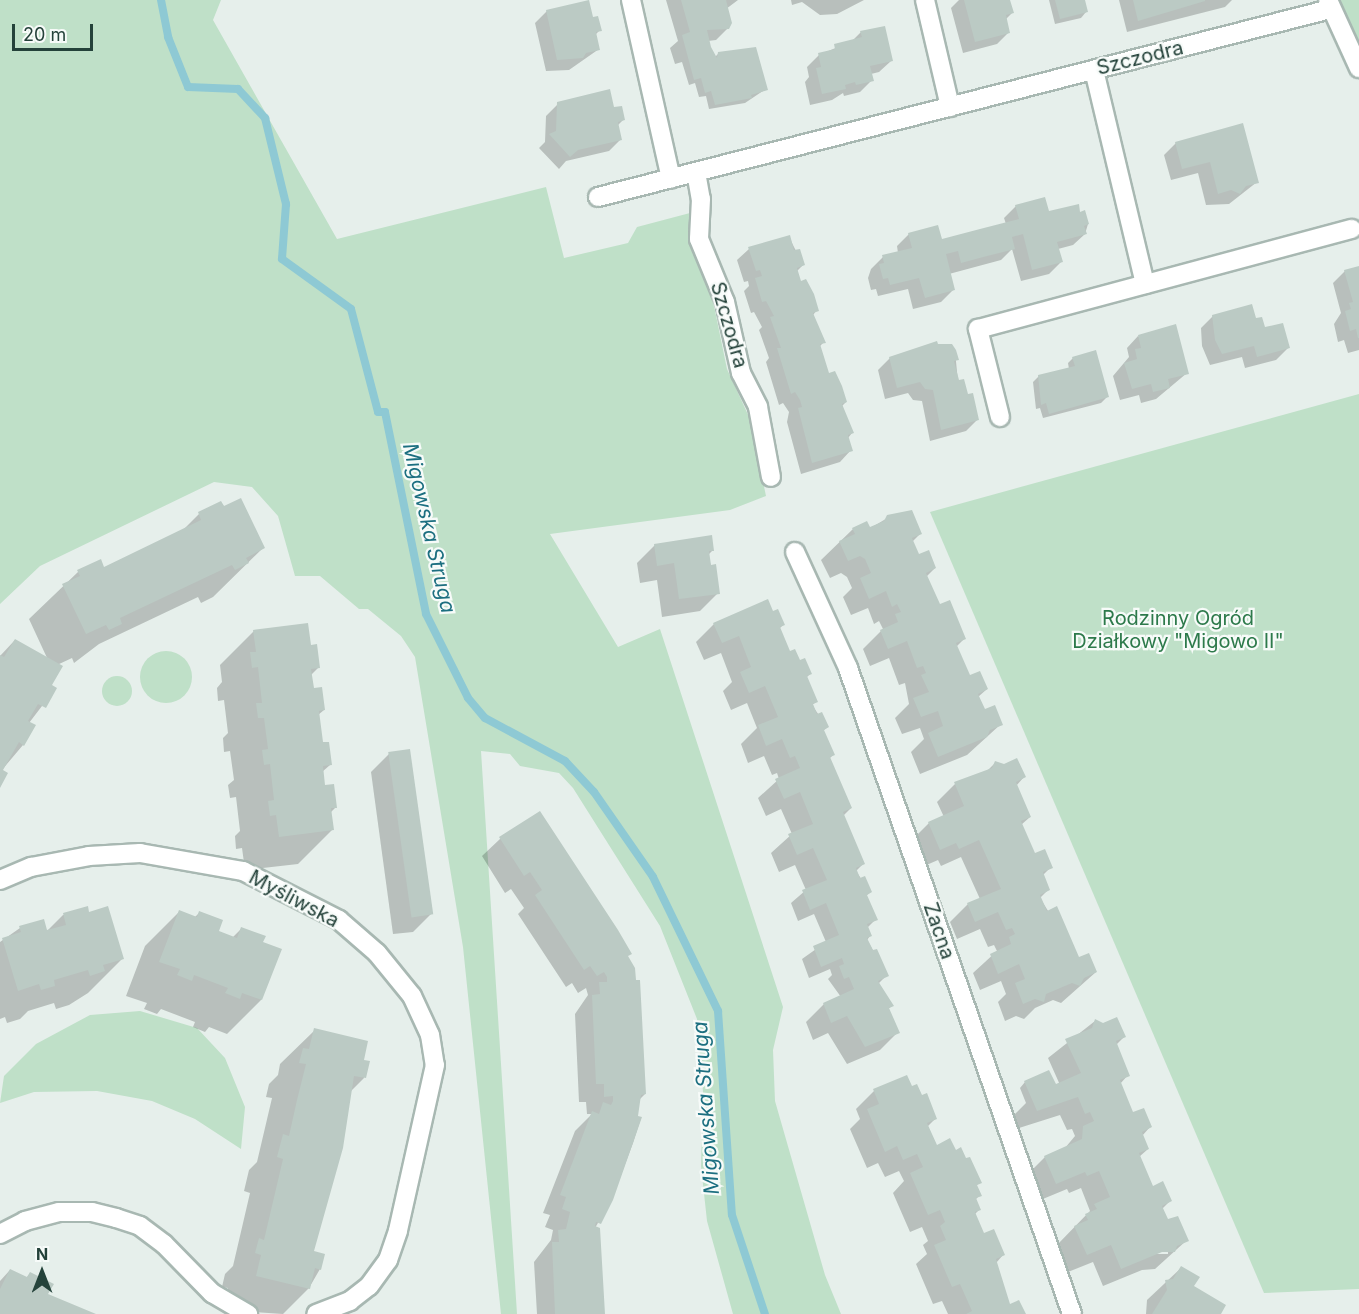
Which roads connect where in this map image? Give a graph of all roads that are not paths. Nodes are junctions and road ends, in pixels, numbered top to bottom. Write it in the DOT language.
graph roads {
  1 [pos="631,0"];
  2 [pos="925,0"];
  3 [pos="1329,4"];
  4 [pos="1359,68"];
  5 [pos="1095,70"];
  6 [pos="950,107"];
  7 [pos="696,172"];
  8 [pos="671,179"];
  9 [pos="598,197"];
  10 [pos="1352,229"];
  11 [pos="1145,284"];
  12 [pos="1000,417"];
  13 [pos="771,477"];
  14 [pos="795,552"];
  15 [pos="0,880"];
  16 [pos="0,1234"];
  17 [pos="248,1314"];
  18 [pos="316,1314"];
  19 [pos="1072,1314"];
  1 -- 8 [label="street"];
  2 -- 6 [label="street"];
  3 -- 4 [label="street"];
  3 -- 5 [label="street, Szczodra"];
  5 -- 6 [label="street, Szczodra"];
  5 -- 11 [label="street"];
  6 -- 7 [label="street, Szczodra"];
  7 -- 8 [label="street, Szczodra"];
  7 -- 13 [label="street, Szczodra"];
  8 -- 9 [label="street, Szczodra"];
  10 -- 11 [label="street"];
  11 -- 12 [label="street"];
  14 -- 19 [label="street, Zacna"];
  15 -- 18 [label="street, Myśliwska"];
  16 -- 17 [label="street"];
}
